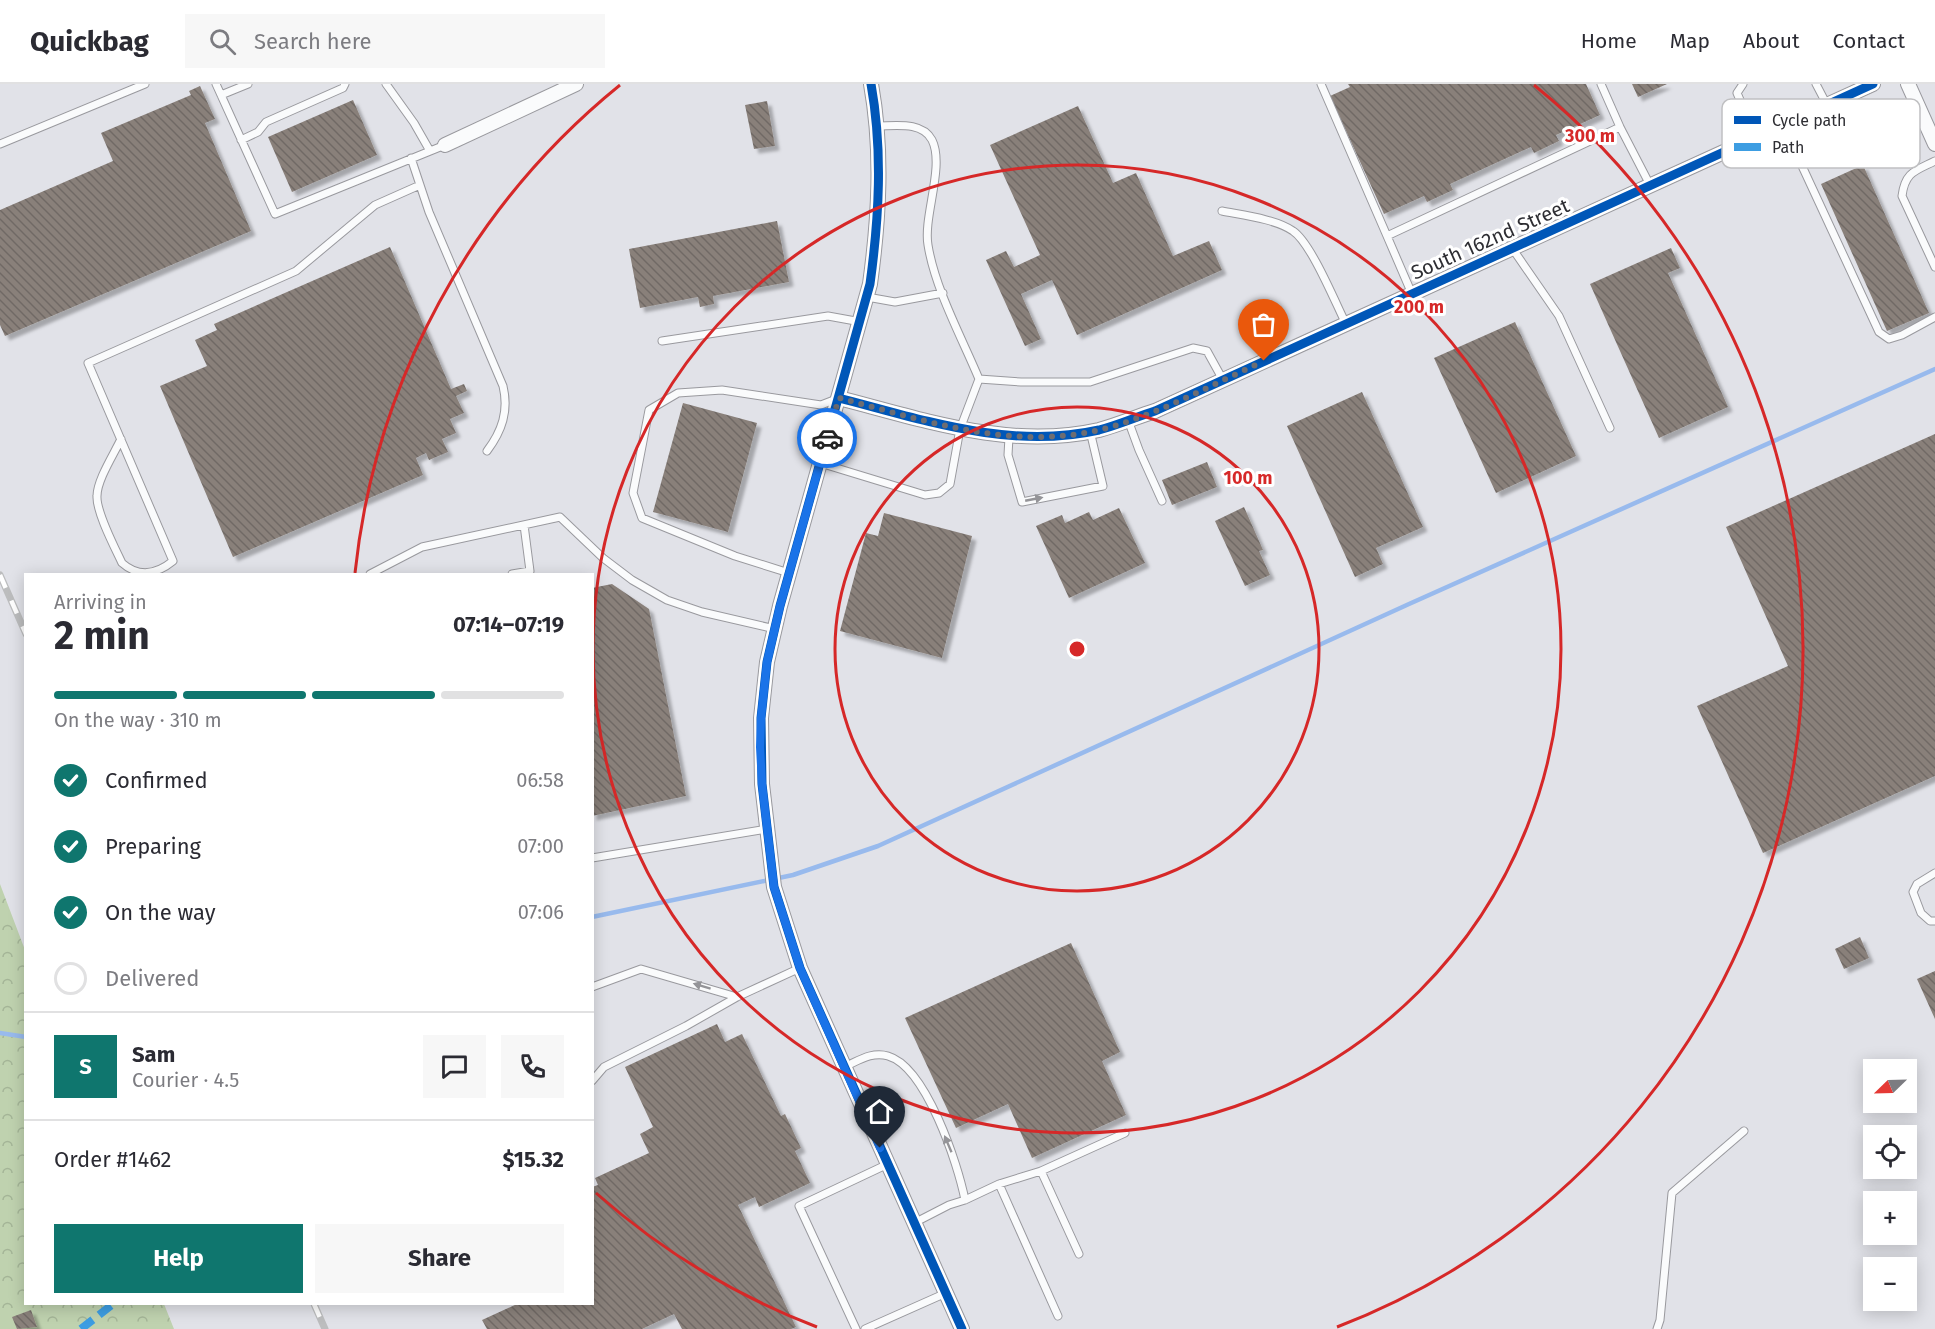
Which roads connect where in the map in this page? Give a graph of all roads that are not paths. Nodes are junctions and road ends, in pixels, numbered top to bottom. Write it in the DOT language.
graph roads {
  1 [pos="146,84"];
  2 [pos="216,84"];
  3 [pos="248,84"];
  4 [pos="345,84"];
  5 [pos="386,84"];
  6 [pos="576,84"];
  7 [pos="871,84"];
  8 [pos="1321,84"];
  9 [pos="1601,84"];
  10 [pos="1743,84"];
  11 [pos="1816,84"];
  12 [pos="1873,84"];
  13 [pos="1908,84"];
  14 [pos="221,95"];
  15 [pos="1740,99"];
  16 [pos="1824,99"];
  17 [pos="1840,99"];
  18 [pos="1915,99"];
  19 [pos="1920,111"];
  20 [pos="877,126"];
  21 [pos="1620,127"];
  22 [pos="242,140"];
  23 [pos="0,144"];
  24 [pos="1935,144"];
  25 [pos="445,145"];
  26 [pos="430,151"];
  27 [pos="1722,152"];
  28 [pos="411,158"];
  29 [pos="1935,161"];
  30 [pos="1803,168"];
  31 [pos="420,185"];
  32 [pos="1650,185"];
  33 [pos="1222,212"];
  34 [pos="1387,236"];
  35 [pos="1512,249"];
  36 [pos="1935,267"];
  37 [pos="943,293"];
  38 [pos="1412,294"];
  39 [pos="867,297"];
  40 [pos="1935,317"];
  41 [pos="861,322"];
  42 [pos="1346,324"];
  43 [pos="662,340"];
  44 [pos="979,379"];
  45 [pos="1223,380"];
  46 [pos="839,398"];
  47 [pos="1128,420"];
  48 [pos="1610,428"];
  49 [pos="960,429"];
  50 [pos="1090,431"];
  51 [pos="1009,436"];
  52 [pos="121,439"];
  53 [pos="487,452"];
  54 [pos="820,463"];
  55 [pos="1161,501"];
  56 [pos="524,525"];
  57 [pos="138,573"];
  58 [pos="146,573"];
  59 [pos="372,573"];
  60 [pos="518,573"];
  61 [pos="789,573"];
  62 [pos="775,629"];
  63 [pos="767,829"];
  64 [pos="594,858"];
  65 [pos="1935,873"];
  66 [pos="1935,921"];
  67 [pos="800,968"];
  68 [pos="594,986"];
  69 [pos="737,997"];
  70 [pos="844,1067"];
  71 [pos="594,1078"];
  72 [pos="1744,1131"];
  73 [pos="1125,1133"];
  74 [pos="888,1164"];
  75 [pos="1041,1170"];
  76 [pos="999,1184"];
  77 [pos="965,1200"];
  78 [pos="914,1223"];
  79 [pos="1079,1254"];
  80 [pos="946,1293"];
  81 [pos="1058,1316"];
  82 [pos="856,1329"];
  83 [pos="865,1329"];
  84 [pos="962,1329"];
  85 [pos="1657,1329"];
  1 -- 23 [label="lane"];
  2 -- 14 [label="lane"];
  3 -- 14 [label="lane"];
  4 -- 22 [label="lane"];
  5 -- 26 [label="lane"];
  6 -- 25 [label="street"];
  7 -- 20 [label="street"];
  8 -- 34 [label="lane"];
  9 -- 21 [label="lane"];
  10 -- 15 [label="lane"];
  11 -- 16 [label="lane"];
  12 -- 17 [label="street, South 162nd Street"];
  13 -- 18 [label="street"];
  14 -- 22 [label="lane"];
  19 -- 24 [label="street"];
  20 -- 37 [label="lane"];
  20 -- 39 [label="street"];
  21 -- 32 [label="lane"];
  21 -- 34 [label="lane"];
  22 -- 28 [label="lane"];
  25 -- 26 [label="lane"];
  26 -- 28 [label="lane"];
  27 -- 32 [label="street, South 162nd Street"];
  28 -- 31 [label="lane"];
  29 -- 36 [label="lane"];
  30 -- 40 [label="lane"];
  31 -- 52 [label="lane"];
  31 -- 53 [label="lane"];
  32 -- 35 [label="street, South 162nd Street"];
  33 -- 42 [label="lane"];
  34 -- 38 [label="lane"];
  35 -- 38 [label="street, South 162nd Street"];
  35 -- 48 [label="lane"];
  37 -- 39 [label="lane"];
  37 -- 44 [label="lane"];
  38 -- 42 [label="street, South 162nd Street"];
  39 -- 41 [label="street"];
  41 -- 43 [label="lane"];
  41 -- 46 [label="street"];
  42 -- 45 [label="street, South 162nd Street"];
  44 -- 45 [label="lane"];
  44 -- 49 [label="lane"];
  45 -- 47 [label="street, South 162nd Street"];
  46 -- 49 [label="street, South 162nd Street"];
  46 -- 54 [label="street"];
  46 -- 61 [label="lane"];
  47 -- 50 [label="street, South 162nd Street"];
  47 -- 55 [label="lane"];
  49 -- 51 [label="street, South 162nd Street"];
  49 -- 54 [label="lane"];
  50 -- 51 [label="street, South 162nd Street"];
  51 -- 50 [label="lane, one-way"];
  52 -- 57 [label="lane"];
  52 -- 58 [label="lane"];
  54 -- 61 [label="street"];
  56 -- 59 [label="lane"];
  56 -- 60 [label="lane"];
  56 -- 62 [label="lane"];
  61 -- 62 [label="street"];
  62 -- 63 [label="street"];
  63 -- 64 [label="lane"];
  63 -- 67 [label="street"];
  65 -- 66 [label="lane"];
  67 -- 69 [label="lane"];
  67 -- 70 [label="street"];
  69 -- 68 [label="lane, one-way"];
  69 -- 71 [label="lane"];
  70 -- 74 [label="street"];
  77 -- 70 [label="lane, one-way"];
  72 -- 85 [label="lane"];
  73 -- 75 [label="lane"];
  74 -- 78 [label="street"];
  74 -- 82 [label="lane"];
  75 -- 76 [label="lane"];
  75 -- 79 [label="lane"];
  76 -- 77 [label="lane"];
  76 -- 81 [label="lane"];
  77 -- 78 [label="lane"];
  78 -- 80 [label="street"];
  80 -- 83 [label="lane"];
  80 -- 84 [label="street"];
}
